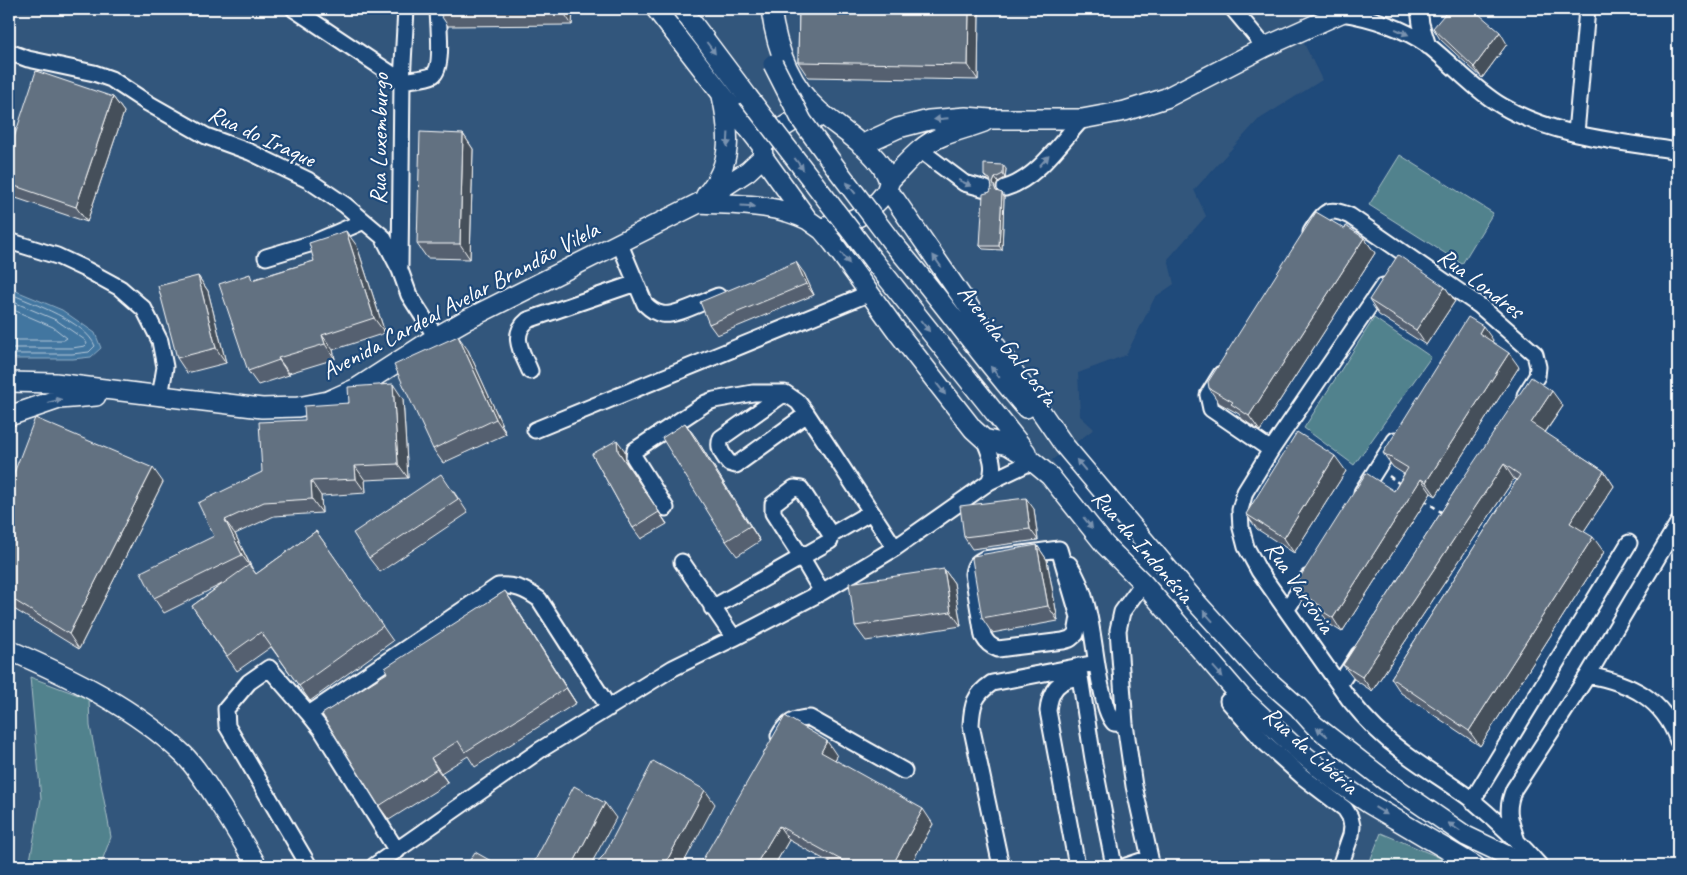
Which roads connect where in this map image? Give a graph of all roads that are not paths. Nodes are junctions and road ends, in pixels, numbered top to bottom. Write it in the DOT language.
graph roads {
  1 [pos="294,9"];
  2 [pos="406,9"];
  3 [pos="438,9"];
  4 [pos="656,9"];
  5 [pos="682,9"];
  6 [pos="761,9"];
  7 [pos="771,9"];
  8 [pos="1233,9"];
  9 [pos="1419,9"];
  10 [pos="1587,9"];
  11 [pos="1345,11"];
  12 [pos="1428,46"];
  13 [pos="1265,47"];
  14 [pos="9,52"];
  15 [pos="402,81"];
  16 [pos="721,92"];
  17 [pos="990,119"];
  18 [pos="1082,119"];
  19 [pos="832,122"];
  20 [pos="1576,133"];
  21 [pos="861,145"];
  22 [pos="920,150"];
  23 [pos="763,151"];
  24 [pos="1678,151"];
  25 [pos="888,186"];
  26 [pos="1005,188"];
  27 [pos="986,189"];
  28 [pos="699,203"];
  29 [pos="364,221"];
  30 [pos="810,222"];
  31 [pos="9,241"];
  32 [pos="1306,241"];
  33 [pos="619,242"];
  34 [pos="266,257"];
  35 [pos="1400,262"];
  36 [pos="400,270"];
  37 [pos="636,283"];
  38 [pos="727,292"];
  39 [pos="870,293"];
  40 [pos="436,337"];
  41 [pos="1227,364"];
  42 [pos="530,371"];
  43 [pos="9,382"];
  44 [pos="134,393"];
  45 [pos="785,393"];
  46 [pos="160,397"];
  47 [pos="1516,409"];
  48 [pos="807,414"];
  49 [pos="9,416"];
  50 [pos="1403,428"];
  51 [pos="535,430"];
  52 [pos="984,439"];
  53 [pos="1064,446"];
  54 [pos="1271,450"];
  55 [pos="1033,461"];
  56 [pos="989,482"];
  57 [pos="1356,502"];
  58 [pos="666,508"];
  59 [pos="871,512"];
  60 [pos="1678,523"];
  61 [pos="831,535"];
  62 [pos="1629,543"];
  63 [pos="894,548"];
  64 [pos="1058,549"];
  65 [pos="802,558"];
  66 [pos="682,562"];
  67 [pos="1313,568"];
  68 [pos="1143,583"];
  69 [pos="822,592"];
  70 [pos="712,608"];
  71 [pos="1287,609"];
  72 [pos="734,638"];
  73 [pos="1365,645"];
  74 [pos="9,650"];
  75 [pos="1096,662"];
  76 [pos="1080,671"];
  77 [pos="1588,675"];
  78 [pos="1339,685"];
  79 [pos="1228,701"];
  80 [pos="609,708"];
  81 [pos="309,714"];
  82 [pos="1125,724"];
  83 [pos="1678,741"];
  84 [pos="772,748"];
  85 [pos="904,771"];
  86 [pos="1472,800"];
  87 [pos="1517,842"];
  88 [pos="397,851"];
  89 [pos="1150,862"];
  90 [pos="258,866"];
  91 [pos="309,866"];
  92 [pos="374,866"];
  93 [pos="1001,866"];
  94 [pos="1077,866"];
  95 [pos="1114,866"];
  96 [pos="1126,866"];
  97 [pos="1340,866"];
  98 [pos="1475,866"];
  99 [pos="1529,866"];
  100 [pos="1540,866"];
  1 -- 15 [label="street"];
  2 -- 15 [label="street, Rua Luxemburgo"];
  3 -- 15 [label="street"];
  4 -- 16 [label="main road"];
  5 -- 55 [label="main road, one-way, bridge"];
  53 -- 6 [label="main road, Avenida Gal Costa, one-way, bridge"];
  7 -- 19 [label="main road, Avenida Gal Costa"];
  8 -- 13 [label="street"];
  9 -- 12 [label="street"];
  10 -- 20 [label="street"];
  11 -- 12 [label="street, one-way"];
  11 -- 13 [label="main road"];
  12 -- 20 [label="street"];
  13 -- 18 [label="main road"];
  14 -- 29 [label="street, Rua do Iraque"];
  15 -- 36 [label="street, Rua Luxemburgo"];
  16 -- 23 [label="main road"];
  16 -- 28 [label="main road, one-way"];
  17 -- 18 [label="main road"];
  17 -- 21 [label="main road, one-way"];
  17 -- 22 [label="main road"];
  26 -- 18 [label="street, one-way"];
  19 -- 21 [label="main road, Avenida Gal Costa"];
  19 -- 23 [label="main road, Avenida Cardeal Avelar Brandão Vilela"];
  20 -- 24 [label="street"];
  21 -- 25 [label="main road, Avenida Gal Costa"];
  22 -- 25 [label="main road"];
  22 -- 27 [label="street, one-way"];
  23 -- 28 [label="main road, Avenida Cardeal Avelar Brandão Vilela"];
  23 -- 30 [label="main road"];
  25 -- 30 [label="main road"];
  53 -- 25 [label="main road, Avenida Gal Costa, one-way"];
  28 -- 30 [label="main road, one-way"];
  28 -- 33 [label="main road, Avenida Cardeal Avelar Brandão Vilela"];
  29 -- 34 [label="street"];
  29 -- 36 [label="street, Rua do Iraque"];
  30 -- 39 [label="main road, one-way"];
  31 -- 46 [label="street"];
  32 -- 35 [label="street, Rua Londres"];
  33 -- 37 [label="street"];
  33 -- 40 [label="main road, Avenida Cardeal Avelar Brandão Vilela"];
  35 -- 47 [label="street, Rua Londres"];
  35 -- 54 [label="street, Rua Varsōvia"];
  36 -- 40 [label="street, Rua do Iraque"];
  37 -- 38 [label="street"];
  37 -- 42 [label="street"];
  39 -- 51 [label="street"];
  39 -- 52 [label="main road, one-way"];
  40 -- 46 [label="main road, Avenida Cardeal Avelar Brandão Vilela"];
  41 -- 54 [label="street"];
  43 -- 44 [label="main road, Avenida Cardeal Avelar Brandão Vilela"];
  44 -- 46 [label="main road, Avenida Cardeal Avelar Brandão Vilela"];
  49 -- 44 [label="main road, one-way"];
  45 -- 48 [label="street"];
  45 -- 48 [label="street"];
  45 -- 58 [label="street"];
  48 -- 59 [label="street"];
  50 -- 57 [label="street"];
  52 -- 55 [label="main road, Rua da Indonésia"];
  52 -- 56 [label="street"];
  99 -- 53 [label="main road, Rua da Indonésia, one-way"];
  54 -- 71 [label="street, Rua Varsōvia"];
  55 -- 56 [label="street"];
  55 -- 68 [label="main road, Rua da Indonésia, one-way"];
  56 -- 63 [label="street"];
  59 -- 61 [label="street"];
  59 -- 63 [label="street"];
  60 -- 77 [label="street"];
  61 -- 65 [label="street"];
  61 -- 65 [label="street"];
  62 -- 86 [label="street"];
  63 -- 69 [label="street"];
  64 -- 64 [label="street"];
  64 -- 75 [label="street"];
  65 -- 69 [label="street"];
  65 -- 70 [label="street"];
  66 -- 70 [label="street"];
  67 -- 71 [label="street"];
  68 -- 82 [label="street"];
  68 -- 98 [label="main road, Rua da Indonésia, one-way"];
  69 -- 72 [label="street"];
  70 -- 72 [label="street"];
  71 -- 78 [label="street, Rua Varsōvia"];
  72 -- 80 [label="street"];
  73 -- 78 [label="street"];
  74 -- 90 [label="main road"];
  75 -- 76 [label="street"];
  75 -- 82 [label="street"];
  76 -- 93 [label="street"];
  76 -- 94 [label="street"];
  76 -- 95 [label="street"];
  77 -- 83 [label="street"];
  77 -- 87 [label="street"];
  78 -- 86 [label="street, Rua Varsōvia"];
  79 -- 97 [label="street, Rua da Libéria"];
  80 -- 81 [label="street"];
  80 -- 88 [label="street"];
  81 -- 88 [label="street"];
  81 -- 91 [label="street"];
  82 -- 89 [label="street"];
  84 -- 85 [label="street"];
  86 -- 87 [label="street, Rua Varsōvia"];
  87 -- 100 [label="street, Rua Varsōvia"];
  88 -- 92 [label="street"];
  89 -- 96 [label="street"];
}
